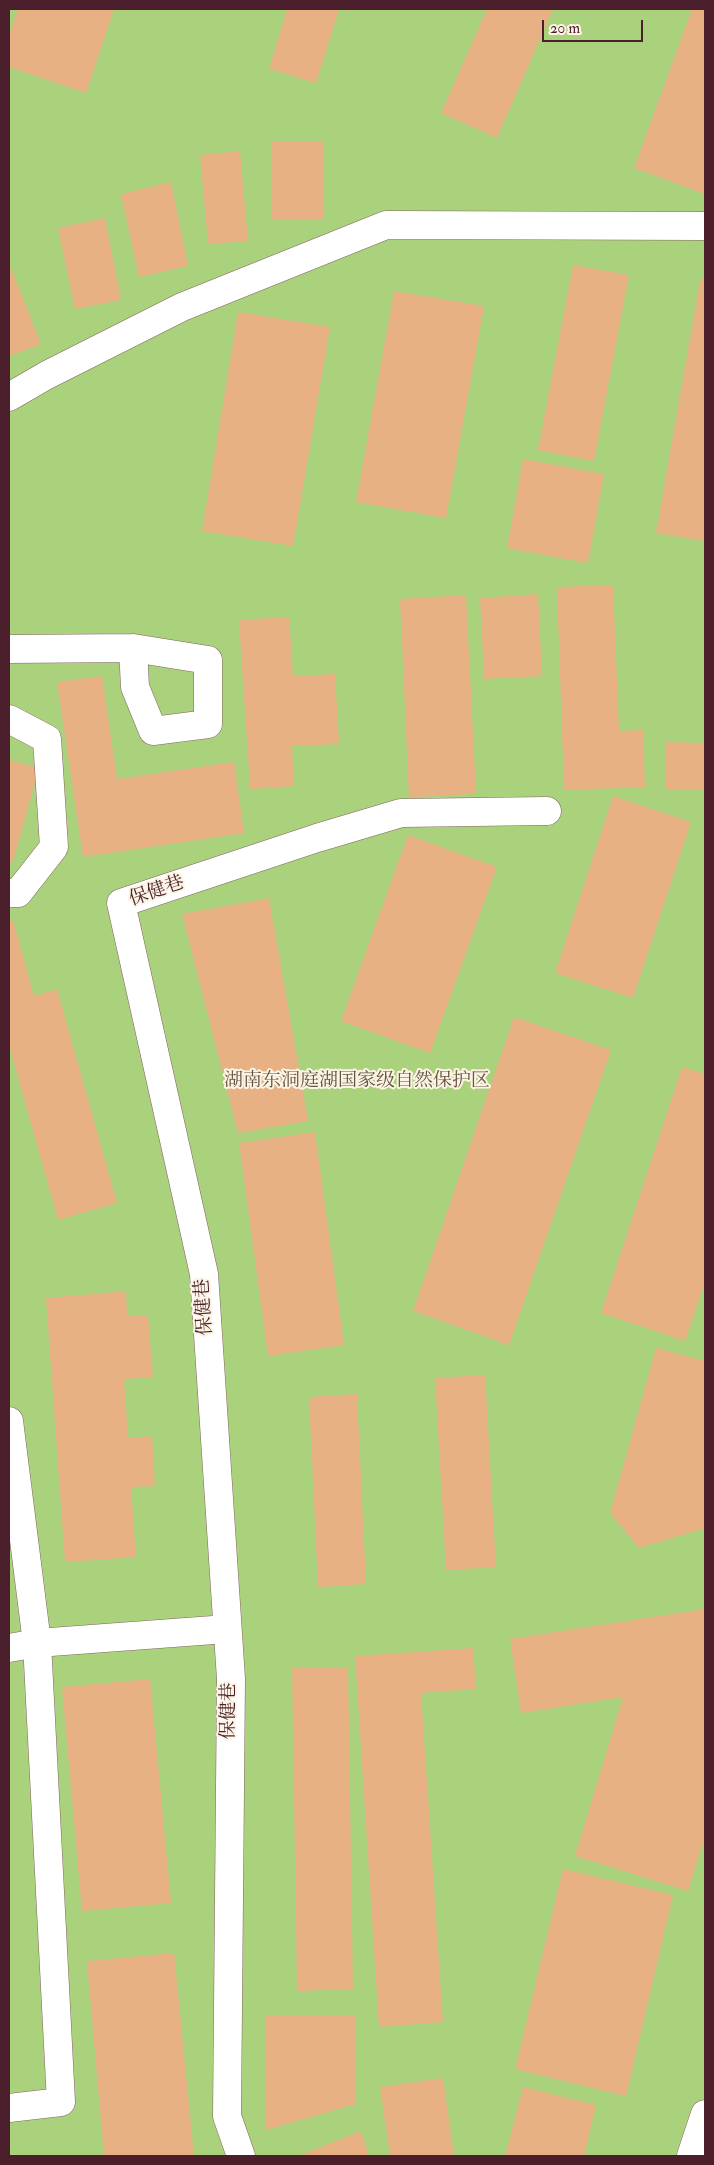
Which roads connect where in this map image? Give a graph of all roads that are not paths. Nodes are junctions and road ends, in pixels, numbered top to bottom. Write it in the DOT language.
graph roads {
  1 [pos="705,226"];
  2 [pos="9,397"];
  3 [pos="133,648"];
  4 [pos="9,649"];
  5 [pos="9,719"];
  6 [pos="547,811"];
  7 [pos="9,893"];
  8 [pos="9,1421"];
  9 [pos="227,1629"];
  10 [pos="37,1643"];
  11 [pos="9,1648"];
  12 [pos="9,2108"];
  13 [pos="705,2114"];
  14 [pos="241,2156"];
  15 [pos="691,2156"];
  1 -- 2 [label="street"];
  3 -- 4 [label="street"];
  5 -- 7 [label="street"];
  6 -- 9 [label="street, 保健巷"];
  8 -- 10 [label="street"];
  9 -- 10 [label="street"];
  9 -- 14 [label="street, 保健巷"];
  10 -- 11 [label="street"];
  10 -- 12 [label="street"];
  13 -- 15 [label="street"];
}
